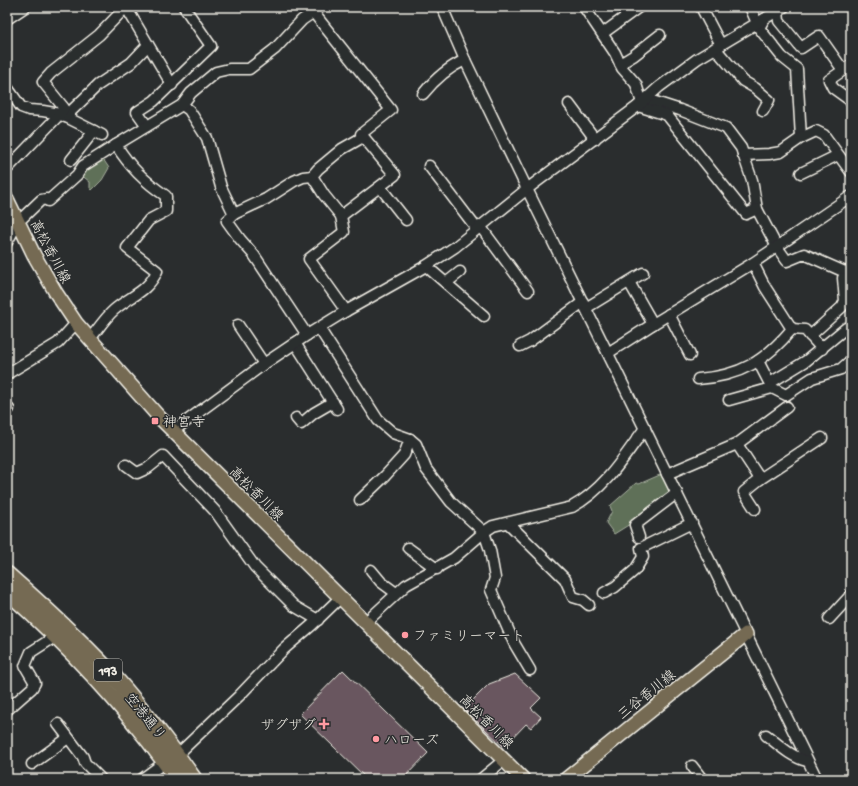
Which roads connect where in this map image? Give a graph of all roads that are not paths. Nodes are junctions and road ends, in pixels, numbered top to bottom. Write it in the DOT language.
graph roads {
  1 [pos="25,7"];
  2 [pos="126,7"];
  3 [pos="184,7"];
  4 [pos="442,7"];
  5 [pos="584,7"];
  6 [pos="639,7"];
  7 [pos="701,7"];
  8 [pos="750,7"];
  9 [pos="317,10"];
  10 [pos="777,10"];
  11 [pos="9,14"];
  12 [pos="761,21"];
  13 [pos="606,31"];
  14 [pos="660,35"];
  15 [pos="148,45"];
  16 [pos="718,46"];
  17 [pos="465,60"];
  18 [pos="620,64"];
  19 [pos="847,67"];
  20 [pos="172,85"];
  21 [pos="7,87"];
  22 [pos="423,94"];
  23 [pos="850,99"];
  24 [pos="642,103"];
  25 [pos="569,104"];
  26 [pos="182,105"];
  27 [pos="763,111"];
  28 [pos="62,116"];
  29 [pos="147,126"];
  30 [pos="363,137"];
  31 [pos="801,138"];
  32 [pos="595,139"];
  33 [pos="116,145"];
  34 [pos="743,155"];
  35 [pos="838,155"];
  36 [pos="71,160"];
  37 [pos="429,166"];
  38 [pos="7,169"];
  39 [pos="851,172"];
  40 [pos="801,173"];
  41 [pos="312,176"];
  42 [pos="380,187"];
  43 [pos="527,188"];
  44 [pos="851,196"];
  45 [pos="7,199"];
  46 [pos="757,209"];
  47 [pos="234,214"];
  48 [pos="341,216"];
  49 [pos="406,220"];
  50 [pos="18,222"];
  51 [pos="478,227"];
  52 [pos="7,242"];
  53 [pos="777,247"];
  54 [pos="753,263"];
  55 [pos="426,266"];
  56 [pos="851,270"];
  57 [pos="460,272"];
  58 [pos="643,273"];
  59 [pos="843,278"];
  60 [pos="629,282"];
  61 [pos="446,283"];
  62 [pos="528,291"];
  63 [pos="585,305"];
  64 [pos="346,311"];
  65 [pos="669,314"];
  66 [pos="484,316"];
  67 [pos="76,322"];
  68 [pos="653,324"];
  69 [pos="238,325"];
  70 [pos="319,328"];
  71 [pos="846,328"];
  72 [pos="792,329"];
  73 [pos="307,335"];
  74 [pos="810,336"];
  75 [pos="90,339"];
  76 [pos="295,343"];
  77 [pos="520,346"];
  78 [pos="822,350"];
  79 [pos="608,353"];
  80 [pos="690,355"];
  81 [pos="851,360"];
  82 [pos="758,361"];
  83 [pos="264,364"];
  84 [pos="7,374"];
  85 [pos="698,379"];
  86 [pos="771,386"];
  87 [pos="729,400"];
  88 [pos="786,407"];
  89 [pos="296,418"];
  90 [pos="645,428"];
  91 [pos="173,431"];
  92 [pos="822,438"];
  93 [pos="410,439"];
  94 [pos="737,444"];
  95 [pos="126,465"];
  96 [pos="668,474"];
  97 [pos="760,479"];
  98 [pos="677,493"];
  99 [pos="360,500"];
  100 [pos="755,509"];
  101 [pos="508,523"];
  102 [pos="692,524"];
  103 [pos="484,532"];
  104 [pos="639,537"];
  105 [pos="408,548"];
  106 [pos="437,569"];
  107 [pos="371,570"];
  108 [pos="7,574"];
  109 [pos="7,591"];
  110 [pos="396,593"];
  111 [pos="604,593"];
  112 [pos="851,595"];
  113 [pos="340,598"];
  114 [pos="590,605"];
  115 [pos="829,619"];
  116 [pos="318,620"];
  117 [pos="365,623"];
  118 [pos="746,634"];
  119 [pos="56,636"];
  120 [pos="530,670"];
  121 [pos="7,710"];
  122 [pos="58,724"];
  123 [pos="766,736"];
  124 [pos="68,738"];
  125 [pos="171,758"];
  126 [pos="504,760"];
  127 [pos="807,761"];
  128 [pos="32,764"];
  129 [pos="692,766"];
  130 [pos="147,777"];
  131 [pos="100,779"];
  132 [pos="177,779"];
  133 [pos="194,779"];
  134 [pos="482,779"];
  135 [pos="523,779"];
  136 [pos="566,779"];
  137 [pos="702,779"];
  138 [pos="817,779"];
  1 -- 11 [label="street"];
  2 -- 15 [label="street"];
  2 -- 28 [label="street"];
  3 -- 20 [label="street"];
  4 -- 17 [label="street"];
  5 -- 18 [label="street"];
  6 -- 13 [label="street"];
  7 -- 16 [label="street"];
  8 -- 12 [label="street"];
  9 -- 26 [label="street"];
  9 -- 30 [label="street"];
  10 -- 12 [label="street"];
  10 -- 19 [label="street"];
  12 -- 16 [label="street"];
  12 -- 31 [label="street"];
  14 -- 18 [label="street"];
  15 -- 20 [label="street"];
  15 -- 28 [label="street"];
  16 -- 24 [label="street"];
  16 -- 27 [label="street"];
  17 -- 22 [label="street"];
  17 -- 43 [label="street"];
  18 -- 24 [label="street"];
  19 -- 23 [label="street"];
  20 -- 29 [label="street"];
  21 -- 28 [label="street"];
  24 -- 32 [label="street"];
  24 -- 34 [label="street"];
  24 -- 46 [label="street"];
  25 -- 32 [label="street"];
  26 -- 29 [label="street"];
  26 -- 47 [label="street"];
  28 -- 36 [label="street"];
  28 -- 38 [label="street"];
  29 -- 33 [label="street"];
  30 -- 41 [label="street"];
  30 -- 42 [label="street"];
  31 -- 34 [label="street"];
  31 -- 35 [label="street"];
  32 -- 43 [label="street"];
  33 -- 50 [label="street"];
  33 -- 75 [label="street"];
  34 -- 46 [label="street"];
  35 -- 39 [label="street"];
  35 -- 40 [label="street"];
  37 -- 51 [label="street"];
  41 -- 47 [label="street"];
  41 -- 48 [label="street"];
  42 -- 48 [label="street"];
  42 -- 49 [label="street"];
  43 -- 51 [label="street"];
  43 -- 63 [label="street"];
  44 -- 53 [label="street"];
  45 -- 50 [label="main road, 高松香川線"];
  46 -- 53 [label="street"];
  47 -- 73 [label="street"];
  48 -- 64 [label="street"];
  50 -- 52 [label="street"];
  50 -- 67 [label="main road, 高松香川線"];
  51 -- 55 [label="street"];
  51 -- 62 [label="street"];
  53 -- 54 [label="street"];
  53 -- 56 [label="street"];
  54 -- 65 [label="street"];
  54 -- 72 [label="street"];
  55 -- 61 [label="street"];
  55 -- 64 [label="street"];
  57 -- 61 [label="street"];
  58 -- 60 [label="street"];
  59 -- 74 [label="street"];
  60 -- 63 [label="street"];
  60 -- 68 [label="street"];
  61 -- 66 [label="street"];
  63 -- 77 [label="street"];
  63 -- 79 [label="street"];
  64 -- 70 [label="street"];
  65 -- 68 [label="street"];
  65 -- 80 [label="street"];
  67 -- 75 [label="main road, 高松香川線"];
  67 -- 84 [label="street"];
  68 -- 79 [label="street"];
  69 -- 83 [label="street"];
  70 -- 73 [label="street"];
  70 -- 93 [label="street"];
  71 -- 78 [label="street"];
  72 -- 74 [label="street"];
  72 -- 82 [label="street"];
  73 -- 76 [label="street"];
  74 -- 78 [label="street"];
  75 -- 91 [label="main road, 高松香川線"];
  76 -- 83 [label="street"];
  76 -- 89 [label="street"];
  78 -- 86 [label="street"];
  79 -- 90 [label="street"];
  81 -- 86 [label="street"];
  82 -- 85 [label="street"];
  82 -- 86 [label="street"];
  83 -- 91 [label="street"];
  86 -- 87 [label="street"];
  88 -- 94 [label="street"];
  90 -- 96 [label="street"];
  90 -- 101 [label="street"];
  91 -- 113 [label="main road, 高松香川線"];
  92 -- 97 [label="street"];
  93 -- 99 [label="street"];
  93 -- 103 [label="street"];
  94 -- 96 [label="street"];
  94 -- 97 [label="street"];
  95 -- 116 [label="street"];
  96 -- 98 [label="street"];
  97 -- 100 [label="street"];
  98 -- 102 [label="street"];
  98 -- 104 [label="street"];
  101 -- 103 [label="street"];
  101 -- 114 [label="street"];
  102 -- 111 [label="street"];
  102 -- 118 [label="street"];
  103 -- 106 [label="street"];
  103 -- 120 [label="street"];
  105 -- 106 [label="street"];
  106 -- 110 [label="street"];
  107 -- 110 [label="street"];
  108 -- 125 [label="highway, 空港通り / 193"];
  109 -- 119 [label="highway, 空港通り / 193"];
  110 -- 117 [label="street"];
  112 -- 115 [label="street"];
  113 -- 116 [label="street"];
  113 -- 117 [label="main road, 高松香川線"];
  116 -- 125 [label="street"];
  117 -- 126 [label="main road, 高松香川線"];
  118 -- 127 [label="street"];
  118 -- 136 [label="main road, 三谷香川線"];
  119 -- 121 [label="street"];
  119 -- 125 [label="highway, 空港通り / 193"];
  122 -- 124 [label="street"];
  123 -- 127 [label="street"];
  124 -- 128 [label="street"];
  124 -- 131 [label="street"];
  125 -- 130 [label="street"];
  125 -- 132 [label="highway, 空港通り / 193"];
  125 -- 133 [label="highway, 空港通り / 193"];
  126 -- 134 [label="street"];
  126 -- 135 [label="main road, 高松香川線"];
  127 -- 138 [label="street"];
  129 -- 137 [label="street"];
}
